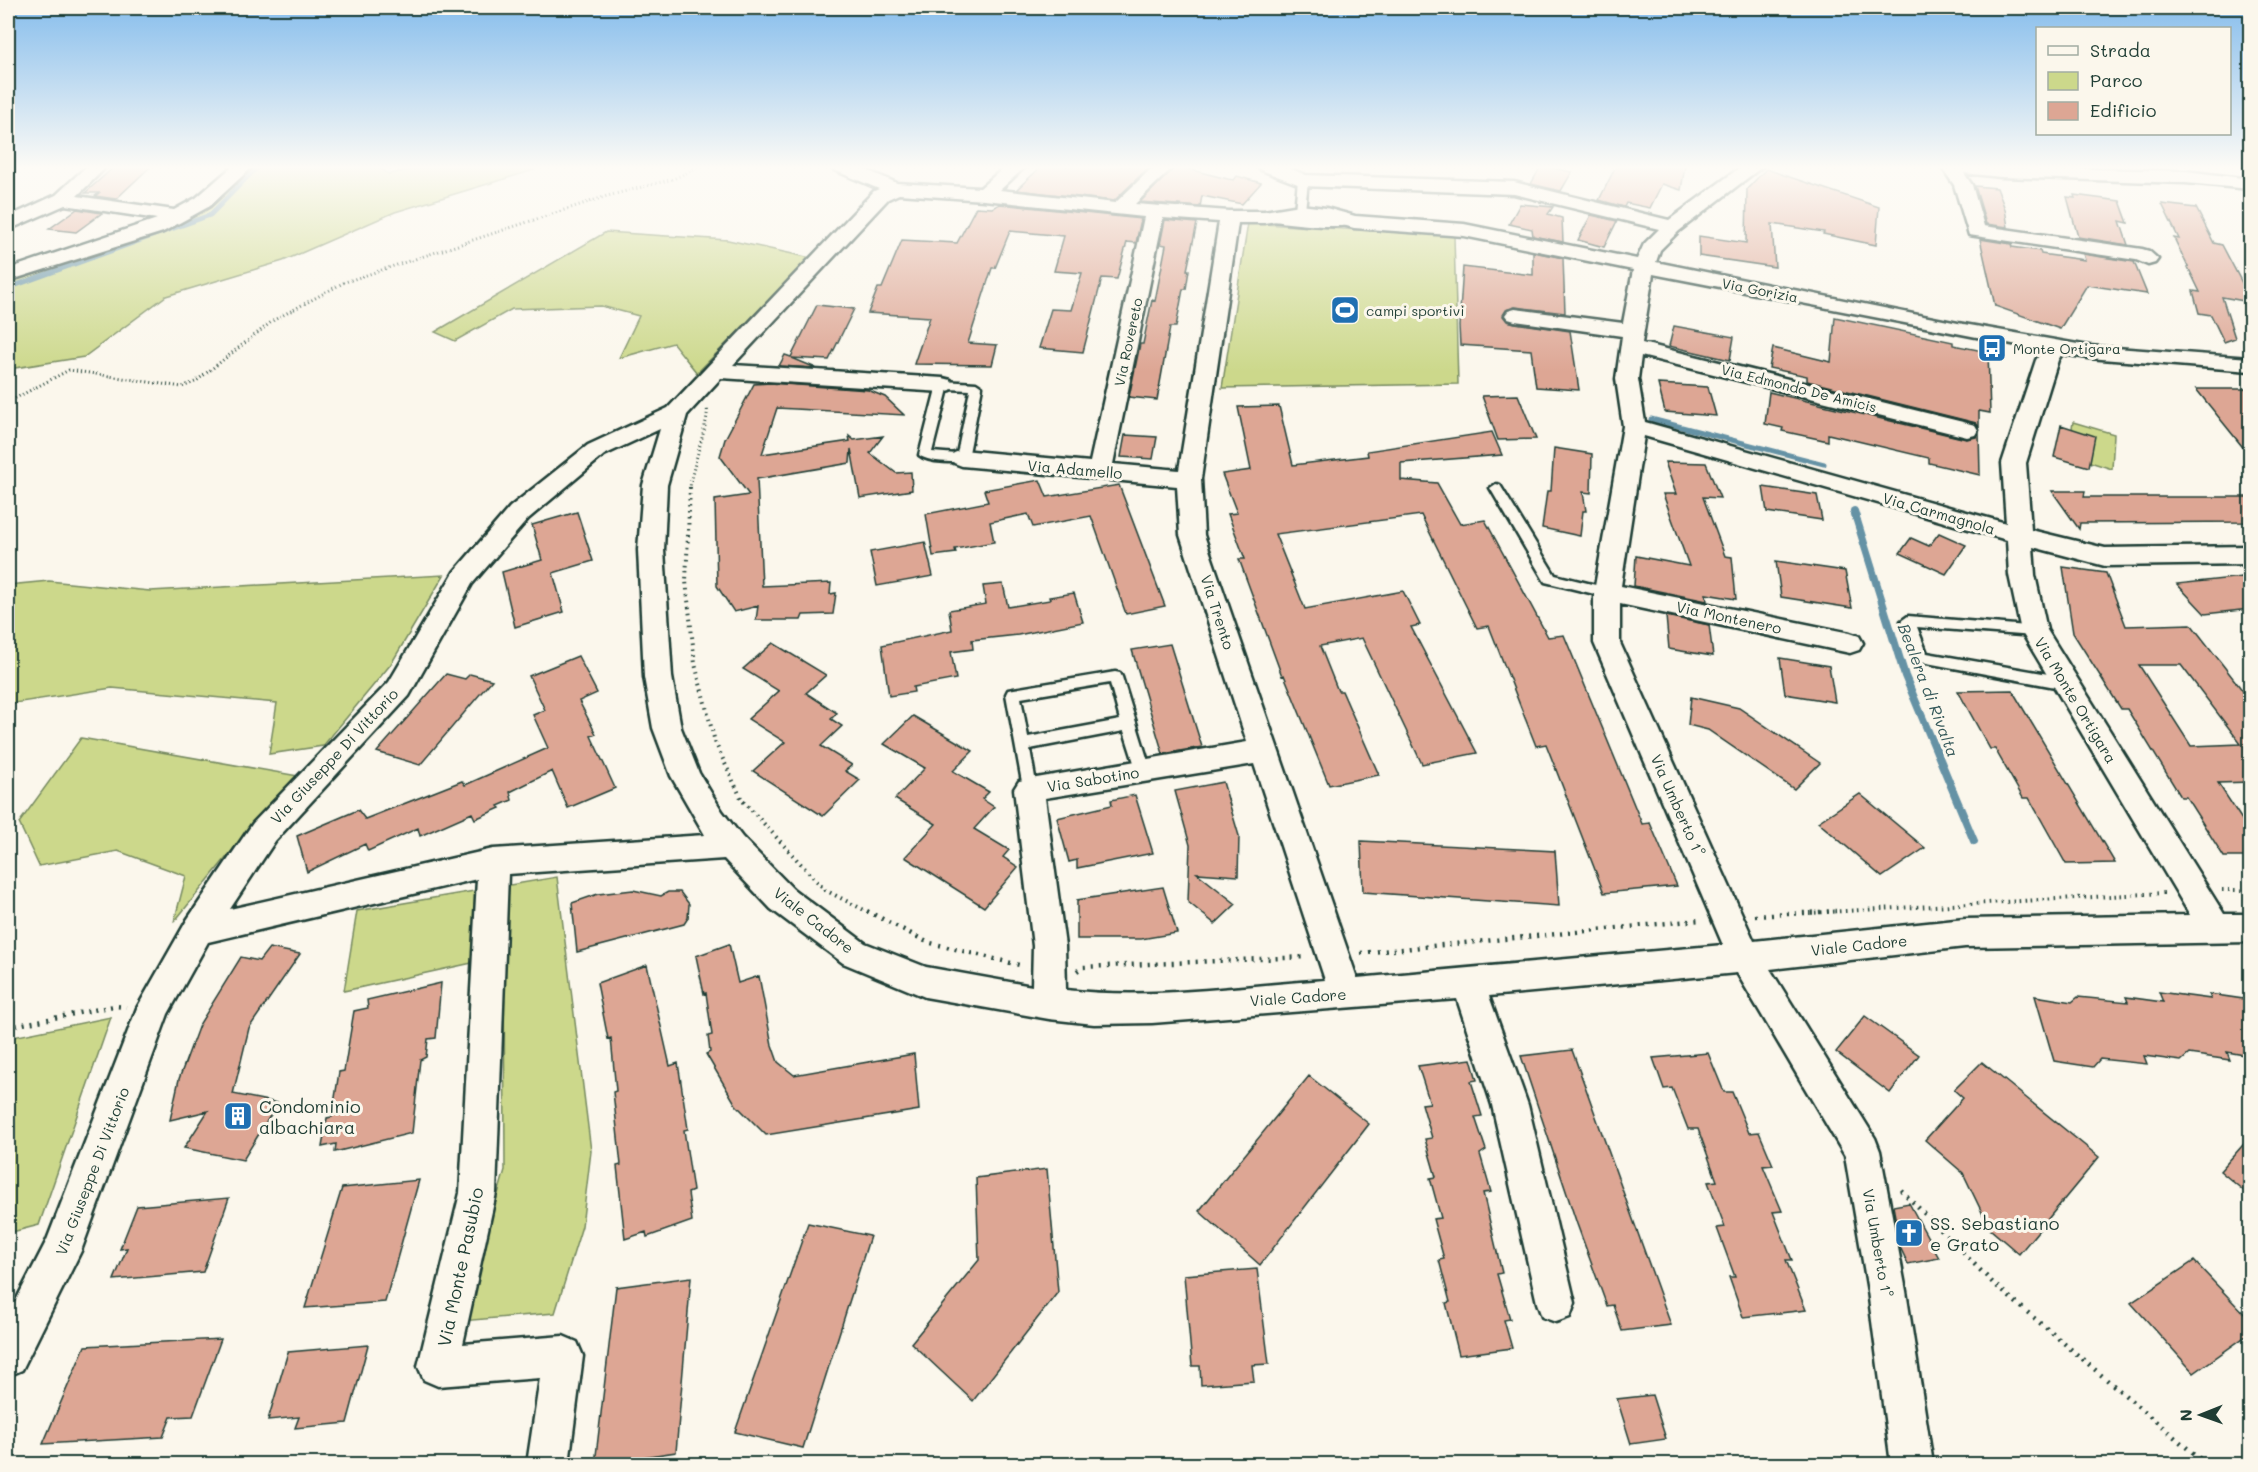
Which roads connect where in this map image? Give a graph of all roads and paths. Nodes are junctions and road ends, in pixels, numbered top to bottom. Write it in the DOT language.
graph roads {
  1 [pos="135,235"];
  2 [pos="483,235"];
  3 [pos="844,235"];
  4 [pos="1150,235"];
  5 [pos="1226,235"];
  6 [pos="1487,235"];
  7 [pos="1664,235"];
  8 [pos="2002,235"];
  9 [pos="2148,259"];
  10 [pos="1644,267"];
  11 [pos="8,275"];
  12 [pos="1515,315"];
  13 [pos="1632,339"];
  14 [pos="2057,346"];
  15 [pos="2250,364"];
  16 [pos="715,371"];
  17 [pos="943,385"];
  18 [pos="8,402"];
  19 [pos="676,413"];
  20 [pos="1634,426"];
  21 [pos="1967,430"];
  22 [pos="962,458"];
  23 [pos="1100,472"];
  24 [pos="1189,479"];
  25 [pos="1496,488"];
  26 [pos="2018,535"];
  27 [pos="2250,555"];
  28 [pos="1607,591"];
  29 [pos="2034,632"];
  30 [pos="1850,643"];
  31 [pos="2066,683"];
  32 [pos="1129,724"];
  33 [pos="1022,744"];
  34 [pos="1264,751"];
  35 [pos="1143,771"];
  36 [pos="1029,789"];
  37 [pos="731,846"];
  38 [pos="493,861"];
  39 [pos="2250,928"];
  40 [pos="2216,929"];
  41 [pos="198,930"];
  42 [pos="1745,957"];
  43 [pos="1468,983"];
  44 [pos="1346,994"];
  45 [pos="1049,1004"];
  46 [pos="154,1008"];
  47 [pos="8,1027"];
  48 [pos="1895,1184"];
  49 [pos="1556,1303"];
  50 [pos="8,1356"];
  51 [pos="548,1464"];
  52 [pos="1912,1464"];
  53 [pos="2206,1464"];
  1 -- 11 [label="street"];
  2 -- 18 [label="path"];
  3 -- 16 [label="street, Via Giuseppe Di Vittorio"];
  4 -- 23 [label="street, Via Rovereto"];
  5 -- 24 [label="street, Via Trento"];
  6 -- 10 [label="street, Via Gorizia"];
  7 -- 10 [label="street, Via Umberto 1°"];
  8 -- 9 [label="street"];
  10 -- 13 [label="street, Via Umberto 1°"];
  10 -- 14 [label="street, Via Gorizia"];
  12 -- 13 [label="street, Via Edmondo De Amicis"];
  13 -- 20 [label="street, Via Umberto 1°"];
  13 -- 21 [label="street, Via Edmondo De Amicis"];
  14 -- 15 [label="street, Via Gorizia"];
  14 -- 26 [label="street, Via Monte Ortigara"];
  16 -- 17 [label="street"];
  16 -- 19 [label="street, Via Giuseppe Di Vittorio"];
  17 -- 22 [label="lane"];
  17 -- 22 [label="lane"];
  19 -- 37 [label="street, Viale Cadore"];
  19 -- 41 [label="street, Via Giuseppe Di Vittorio"];
  20 -- 26 [label="street, Via Carmagnola"];
  20 -- 28 [label="street, Via Umberto 1°"];
  22 -- 23 [label="street, Via Adamello"];
  23 -- 24 [label="street, Via Adamello"];
  24 -- 34 [label="street, Via Trento"];
  25 -- 28 [label="lane"];
  26 -- 27 [label="street, Via Carmagnola"];
  26 -- 29 [label="street, Via Monte Ortigara"];
  28 -- 30 [label="street, Via Montenero"];
  28 -- 42 [label="street, Via Umberto 1°"];
  29 -- 31 [label="street, Via Monte Ortigara"];
  29 -- 31 [label="lane"];
  31 -- 40 [label="street, Via Monte Ortigara"];
  32 -- 33 [label="lane"];
  32 -- 33 [label="lane"];
  32 -- 35 [label="lane"];
  33 -- 36 [label="lane"];
  34 -- 35 [label="street, Via Sabotino"];
  34 -- 44 [label="street, Via Trento"];
  35 -- 36 [label="street, Via Sabotino"];
  36 -- 45 [label="street, Via Sabotino"];
  37 -- 38 [label="street"];
  37 -- 45 [label="street, Viale Cadore"];
  38 -- 41 [label="street"];
  38 -- 51 [label="street, Via Monte Pasubio"];
  39 -- 40 [label="street, Viale Cadore"];
  40 -- 42 [label="street, Viale Cadore"];
  41 -- 46 [label="street, Via Giuseppe Di Vittorio"];
  42 -- 43 [label="street, Viale Cadore"];
  42 -- 52 [label="street, Via Umberto 1°"];
  43 -- 44 [label="street, Viale Cadore"];
  43 -- 49 [label="street"];
  44 -- 45 [label="street, Viale Cadore"];
  46 -- 47 [label="path"];
  46 -- 50 [label="street, Via Giuseppe Di Vittorio"];
  48 -- 53 [label="path"];
}
